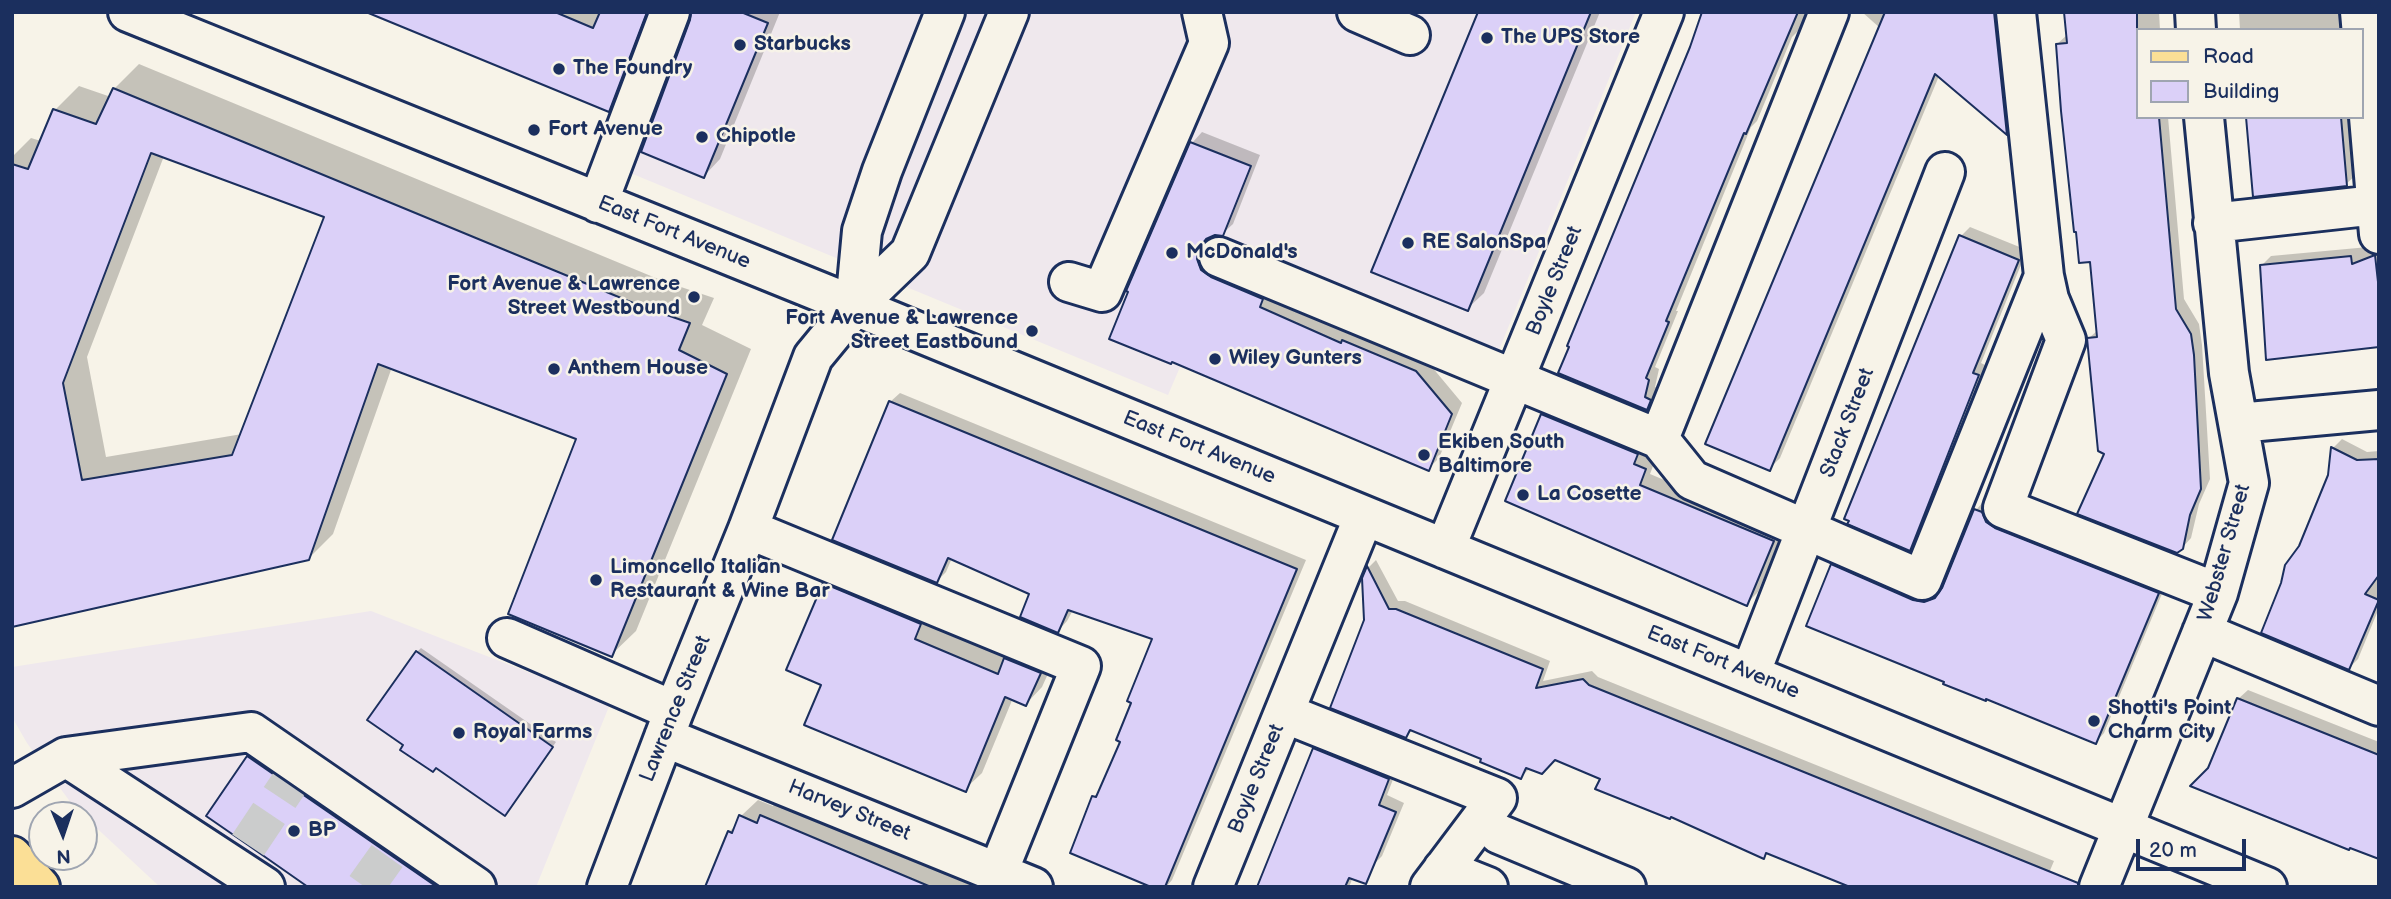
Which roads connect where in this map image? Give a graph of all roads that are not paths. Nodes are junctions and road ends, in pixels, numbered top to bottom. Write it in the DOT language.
graph roads {
  1 [pos="128,12"];
  2 [pos="670,12"];
  3 [pos="945,12"];
  4 [pos="1009,12"];
  5 [pos="1202,12"];
  6 [pos="1357,12"];
  7 [pos="1664,12"];
  8 [pos="1829,12"];
  9 [pos="2017,12"];
  10 [pos="1410,35"];
  11 [pos="2363,47"];
  12 [pos="2204,119"];
  13 [pos="1945,172"];
  14 [pos="598,203"];
  15 [pos="2378,220"];
  16 [pos="2213,223"];
  17 [pos="1219,257"];
  18 [pos="2044,276"];
  19 [pos="1069,282"];
  20 [pos="855,306"];
  21 [pos="1514,379"];
  22 [pos="2379,410"];
  23 [pos="2238,423"];
  24 [pos="1659,439"];
  25 [pos="1364,516"];
  26 [pos="748,529"];
  27 [pos="1806,530"];
  28 [pos="1445,549"];
  29 [pos="2218,593"];
  30 [pos="2202,632"];
  31 [pos="507,638"];
  32 [pos="1750,674"];
  33 [pos="2379,706"];
  34 [pos="1284,713"];
  35 [pos="669,724"];
  36 [pos="66,757"];
  37 [pos="12,788"];
  38 [pos="2123,827"];
  39 [pos="1499,834"];
  40 [pos="12,856"];
  41 [pos="998,872"];
  42 [pos="1437,878"];
  43 [pos="455,881"];
  44 [pos="40,887"];
  45 [pos="265,887"];
  46 [pos="607,887"];
  47 [pos="1033,887"];
  48 [pos="1213,887"];
  49 [pos="1488,887"];
  50 [pos="1626,887"];
  51 [pos="2098,887"];
  52 [pos="2267,887"];
  1 -- 14 [label="street, East Fort Avenue"];
  2 -- 14 [label="street"];
  3 -- 20 [label="street"];
  4 -- 20 [label="street, Lawrence Street"];
  5 -- 19 [label="street"];
  6 -- 10 [label="street"];
  7 -- 21 [label="street, Boyle Street"];
  8 -- 24 [label="street"];
  9 -- 18 [label="street"];
  11 -- 15 [label="street"];
  12 -- 16 [label="street, Webster Street"];
  13 -- 27 [label="street, Stack Street"];
  14 -- 20 [label="street, East Fort Avenue"];
  15 -- 16 [label="street"];
  16 -- 23 [label="street, Webster Street"];
  17 -- 21 [label="street"];
  18 -- 27 [label="street"];
  18 -- 29 [label="street"];
  20 -- 25 [label="street, East Fort Avenue"];
  20 -- 26 [label="street, Lawrence Street"];
  21 -- 24 [label="street"];
  21 -- 28 [label="street, Boyle Street"];
  22 -- 23 [label="street"];
  23 -- 29 [label="street, Webster Street"];
  24 -- 27 [label="street"];
  25 -- 28 [label="street, East Fort Avenue"];
  25 -- 34 [label="street, Boyle Street"];
  26 -- 35 [label="street, Lawrence Street"];
  26 -- 41 [label="street"];
  27 -- 32 [label="street, Stack Street"];
  28 -- 32 [label="street, East Fort Avenue"];
  29 -- 30 [label="street, Webster Street"];
  30 -- 33 [label="street"];
  30 -- 38 [label="street, Webster Street"];
  31 -- 35 [label="street, Harvey Street"];
  32 -- 38 [label="street, East Fort Avenue"];
  34 -- 42 [label="street"];
  34 -- 48 [label="street, Boyle Street"];
  35 -- 41 [label="street, Harvey Street"];
  35 -- 46 [label="street, Lawrence Street"];
  36 -- 37 [label="street"];
  36 -- 43 [label="street"];
  36 -- 45 [label="street"];
  38 -- 51 [label="street, Webster Street"];
  38 -- 52 [label="street, East Fort Avenue"];
  39 -- 50 [label="street"];
  40 -- 44 [label="main road"];
  41 -- 47 [label="street, Harvey Street"];
  42 -- 49 [label="street"];
}
